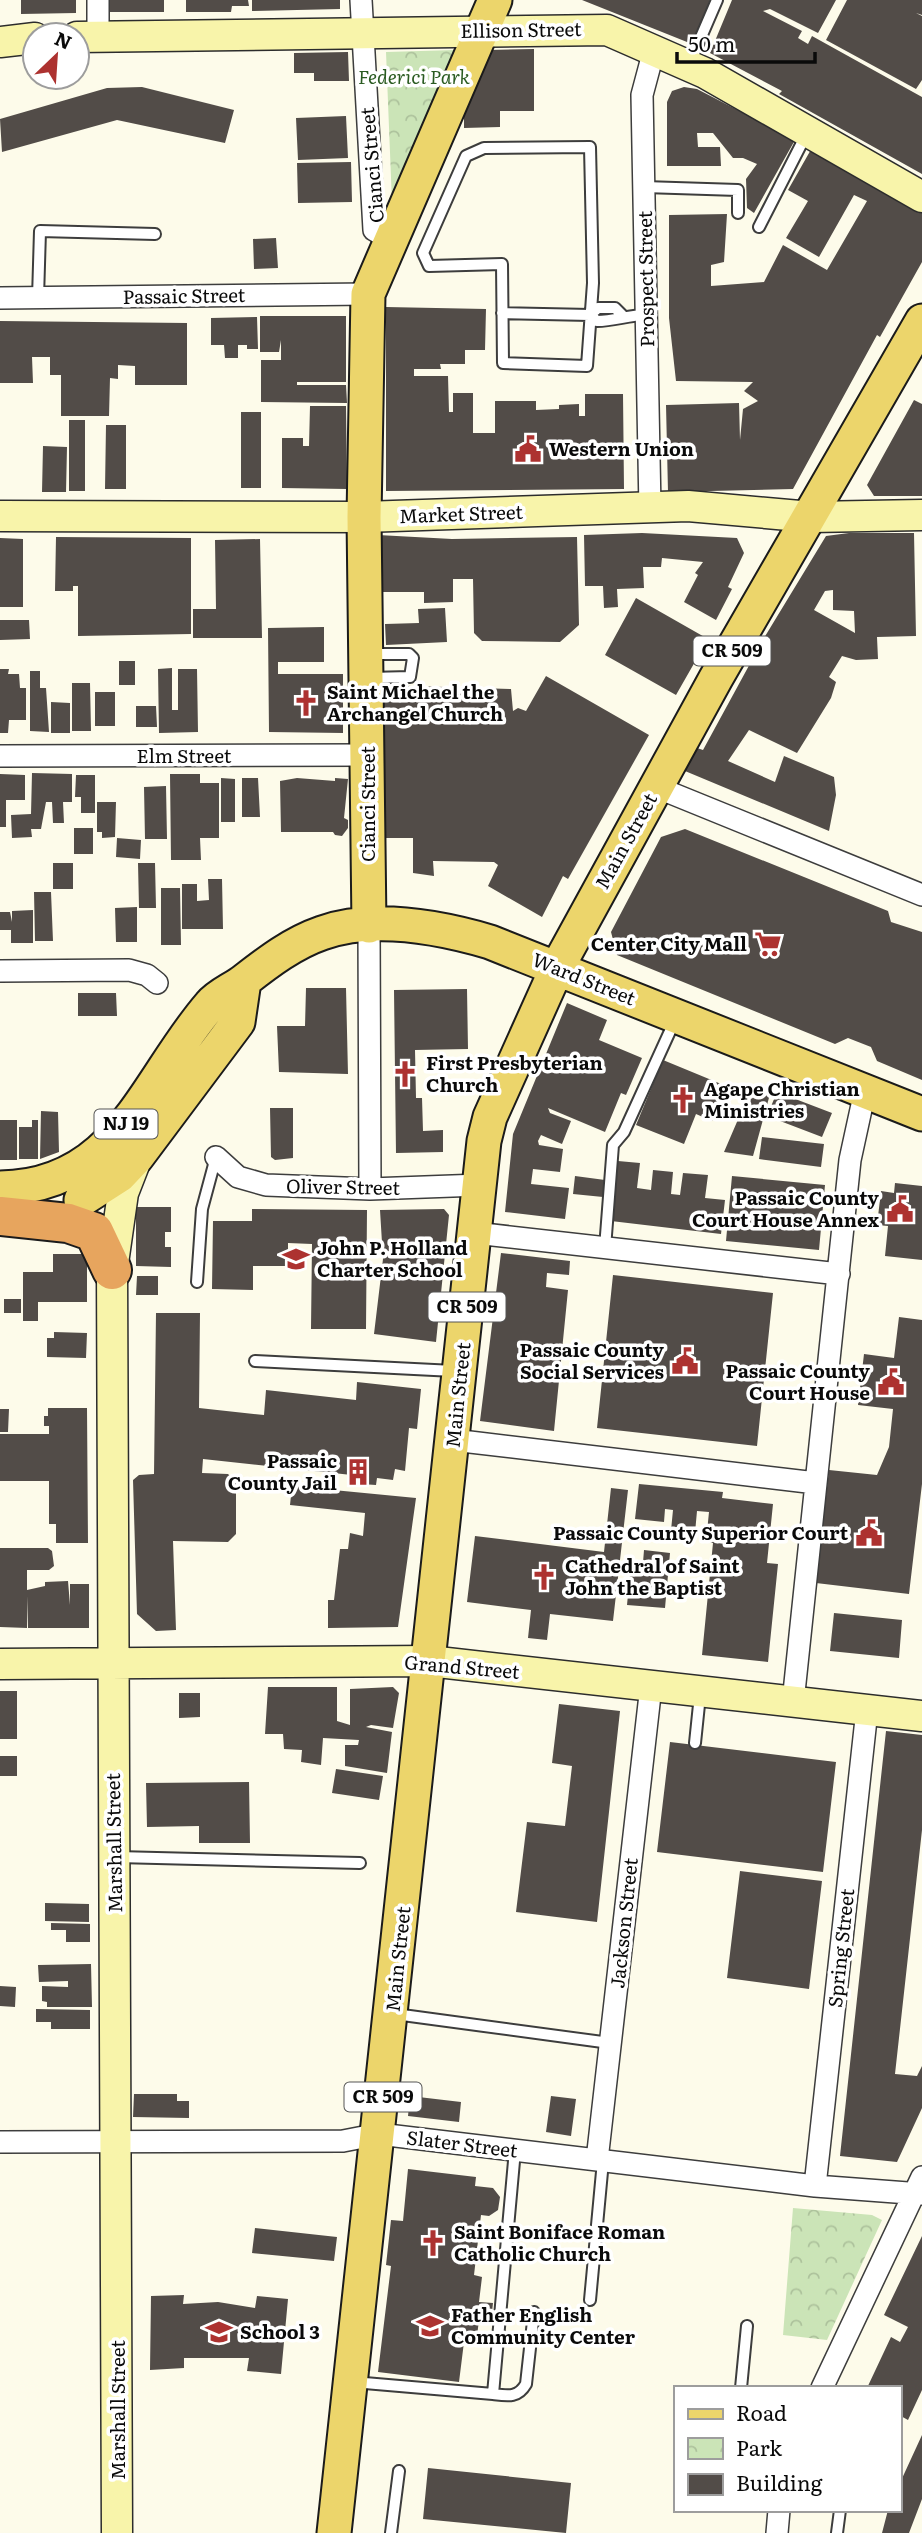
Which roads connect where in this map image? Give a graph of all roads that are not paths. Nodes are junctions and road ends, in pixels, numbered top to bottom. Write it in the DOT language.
graph roads {
  1 [pos="98,0"];
  2 [pos="361,0"];
  3 [pos="495,0"];
  4 [pos="717,0"];
  5 [pos="91,24"];
  6 [pos="482,30"];
  7 [pos="362,33"];
  8 [pos="91,37"];
  9 [pos="21,40"];
  10 [pos="0,42"];
  11 [pos="654,50"];
  12 [pos="689,65"];
  13 [pos="807,133"];
  14 [pos="644,187"];
  15 [pos="922,197"];
  16 [pos="738,213"];
  17 [pos="759,227"];
  18 [pos="155,234"];
  19 [pos="391,240"];
  20 [pos="368,294"];
  21 [pos="0,298"];
  22 [pos="38,298"];
  23 [pos="502,313"];
  24 [pos="590,314"];
  25 [pos="646,315"];
  26 [pos="922,320"];
  27 [pos="650,509"];
  28 [pos="922,515"];
  29 [pos="0,516"];
  30 [pos="364,516"];
  31 [pos="811,517"];
  32 [pos="368,755"];
  33 [pos="0,757"];
  34 [pos="656,787"];
  35 [pos="922,895"];
  36 [pos="369,926"];
  37 [pos="557,968"];
  38 [pos="0,971"];
  39 [pos="244,981"];
  40 [pos="157,983"];
  41 [pos="677,1016"];
  42 [pos="865,1091"];
  43 [pos="922,1114"];
  44 [pos="137,1157"];
  45 [pos="216,1157"];
  46 [pos="480,1185"];
  47 [pos="370,1189"];
  48 [pos="81,1200"];
  49 [pos="4,1207"];
  50 [pos="475,1233"];
  51 [pos="605,1248"];
  52 [pos="113,1270"];
  53 [pos="839,1274"];
  54 [pos="197,1282"];
  55 [pos="255,1362"];
  56 [pos="460,1371"];
  57 [pos="453,1440"];
  58 [pos="816,1483"];
  59 [pos="429,1661"];
  60 [pos="112,1663"];
  61 [pos="0,1664"];
  62 [pos="651,1686"];
  63 [pos="700,1692"];
  64 [pos="793,1702"];
  65 [pos="867,1710"];
  66 [pos="922,1716"];
  67 [pos="695,1743"];
  68 [pos="114,1857"];
  69 [pos="360,1863"];
  70 [pos="392,2014"];
  71 [pos="610,2043"];
  72 [pos="379,2134"];
  73 [pos="118,2142"];
  74 [pos="0,2143"];
  75 [pos="515,2150"];
  76 [pos="600,2160"];
  77 [pos="815,2186"];
  78 [pos="919,2188"];
  79 [pos="590,2300"];
  80 [pos="534,2312"];
  81 [pos="747,2326"];
  82 [pos="351,2381"];
  83 [pos="741,2386"];
  84 [pos="823,2386"];
  85 [pos="493,2394"];
  86 [pos="399,2471"];
  87 [pos="779,2512"];
  88 [pos="840,2512"];
  89 [pos="117,2533"];
  90 [pos="334,2533"];
  91 [pos="391,2533"];
  92 [pos="777,2533"];
  93 [pos="837,2533"];
  1 -- 5 [label="street"];
  2 -- 7 [label="street, Cianci Street"];
  3 -- 6 [label="main road"];
  4 -- 12 [label="lane"];
  6 -- 7 [label="street, Ellison Street"];
  6 -- 11 [label="street, Ellison Street"];
  6 -- 19 [label="main road"];
  7 -- 8 [label="street, Ellison Street"];
  7 -- 19 [label="street, Cianci Street"];
  9 -- 10 [label="street"];
  11 -- 12 [label="street, Ellison Street"];
  11 -- 14 [label="street, Prospect Street"];
  12 -- 13 [label="street, Ellison Street"];
  13 -- 15 [label="street, Ellison Street"];
  13 -- 17 [label="lane"];
  14 -- 16 [label="lane"];
  14 -- 25 [label="street, Prospect Street"];
  18 -- 22 [label="lane"];
  19 -- 20 [label="main road"];
  20 -- 22 [label="street, Passaic Street"];
  20 -- 30 [label="main road, Cianci Street"];
  21 -- 22 [label="street, Passaic Street"];
  23 -- 24 [label="lane"];
  23 -- 24 [label="lane"];
  23 -- 24 [label="lane"];
  24 -- 25 [label="lane"];
  25 -- 27 [label="street, Prospect Street"];
  26 -- 31 [label="main road, Main Street / CR 509"];
  27 -- 30 [label="street, Market Street"];
  27 -- 31 [label="street, Market Street"];
  28 -- 31 [label="street, Market Street"];
  29 -- 30 [label="street, Market Street"];
  30 -- 32 [label="main road, Cianci Street"];
  31 -- 34 [label="main road, Main Street / CR 509"];
  32 -- 33 [label="street, Elm Street"];
  32 -- 36 [label="main road, Cianci Street"];
  34 -- 35 [label="street"];
  34 -- 37 [label="main road, Main Street / CR 509"];
  36 -- 37 [label="main road, Ward Street / NJ 19"];
  36 -- 39 [label="main road, Ward Street / NJ 19"];
  36 -- 47 [label="street, Cianci Street"];
  37 -- 41 [label="main road, Ward Street"];
  37 -- 46 [label="main road, Main Street / CR 509"];
  38 -- 40 [label="street"];
  39 -- 44 [label="main road, NJ 19"];
  39 -- 49 [label="main road, NJ 19"];
  41 -- 42 [label="main road, Ward Street"];
  41 -- 51 [label="lane"];
  42 -- 43 [label="main road, Ward Street"];
  42 -- 53 [label="street"];
  44 -- 48 [label="main road, NJ 19"];
  44 -- 52 [label="street, Marshall Street"];
  45 -- 47 [label="street, Oliver Street"];
  45 -- 54 [label="lane"];
  46 -- 47 [label="street, Oliver Street"];
  46 -- 50 [label="main road, Main Street / CR 509"];
  48 -- 49 [label="highway, NJ 19"];
  49 -- 52 [label="highway"];
  50 -- 51 [label="street"];
  50 -- 56 [label="main road, Main Street / CR 509"];
  51 -- 53 [label="street"];
  52 -- 60 [label="street, Marshall Street"];
  53 -- 58 [label="street"];
  55 -- 56 [label="lane"];
  56 -- 57 [label="main road, Main Street / CR 509"];
  57 -- 58 [label="street"];
  57 -- 59 [label="main road, Main Street / CR 509"];
  58 -- 64 [label="street"];
  59 -- 60 [label="street, Grand Street"];
  59 -- 62 [label="street, Grand Street"];
  59 -- 70 [label="main road, Main Street / CR 509"];
  60 -- 61 [label="street, Grand Street"];
  60 -- 68 [label="street, Marshall Street"];
  62 -- 63 [label="street, Grand Street"];
  62 -- 71 [label="street, Jackson Street"];
  63 -- 64 [label="street, Grand Street"];
  63 -- 67 [label="lane"];
  64 -- 65 [label="street, Grand Street"];
  65 -- 66 [label="street, Grand Street"];
  65 -- 77 [label="street, Spring Street"];
  68 -- 69 [label="lane"];
  68 -- 73 [label="street, Marshall Street"];
  70 -- 71 [label="lane"];
  70 -- 72 [label="main road, Main Street / CR 509"];
  71 -- 76 [label="street, Jackson Street"];
  72 -- 73 [label="street, Slater Street"];
  72 -- 75 [label="street, Slater Street"];
  72 -- 82 [label="main road, Main Street / CR 509"];
  73 -- 74 [label="street, Slater Street"];
  73 -- 89 [label="street, Marshall Street"];
  75 -- 76 [label="street, Slater Street"];
  75 -- 85 [label="lane"];
  76 -- 77 [label="street, Slater Street"];
  76 -- 79 [label="lane"];
  77 -- 78 [label="street, Slater Street"];
  78 -- 84 [label="street"];
  80 -- 85 [label="lane"];
  81 -- 83 [label="lane"];
  82 -- 85 [label="lane"];
  82 -- 90 [label="main road, Main Street / CR 509"];
  86 -- 91 [label="lane"];
  87 -- 92 [label="street"];
  88 -- 93 [label="lane"];
}
